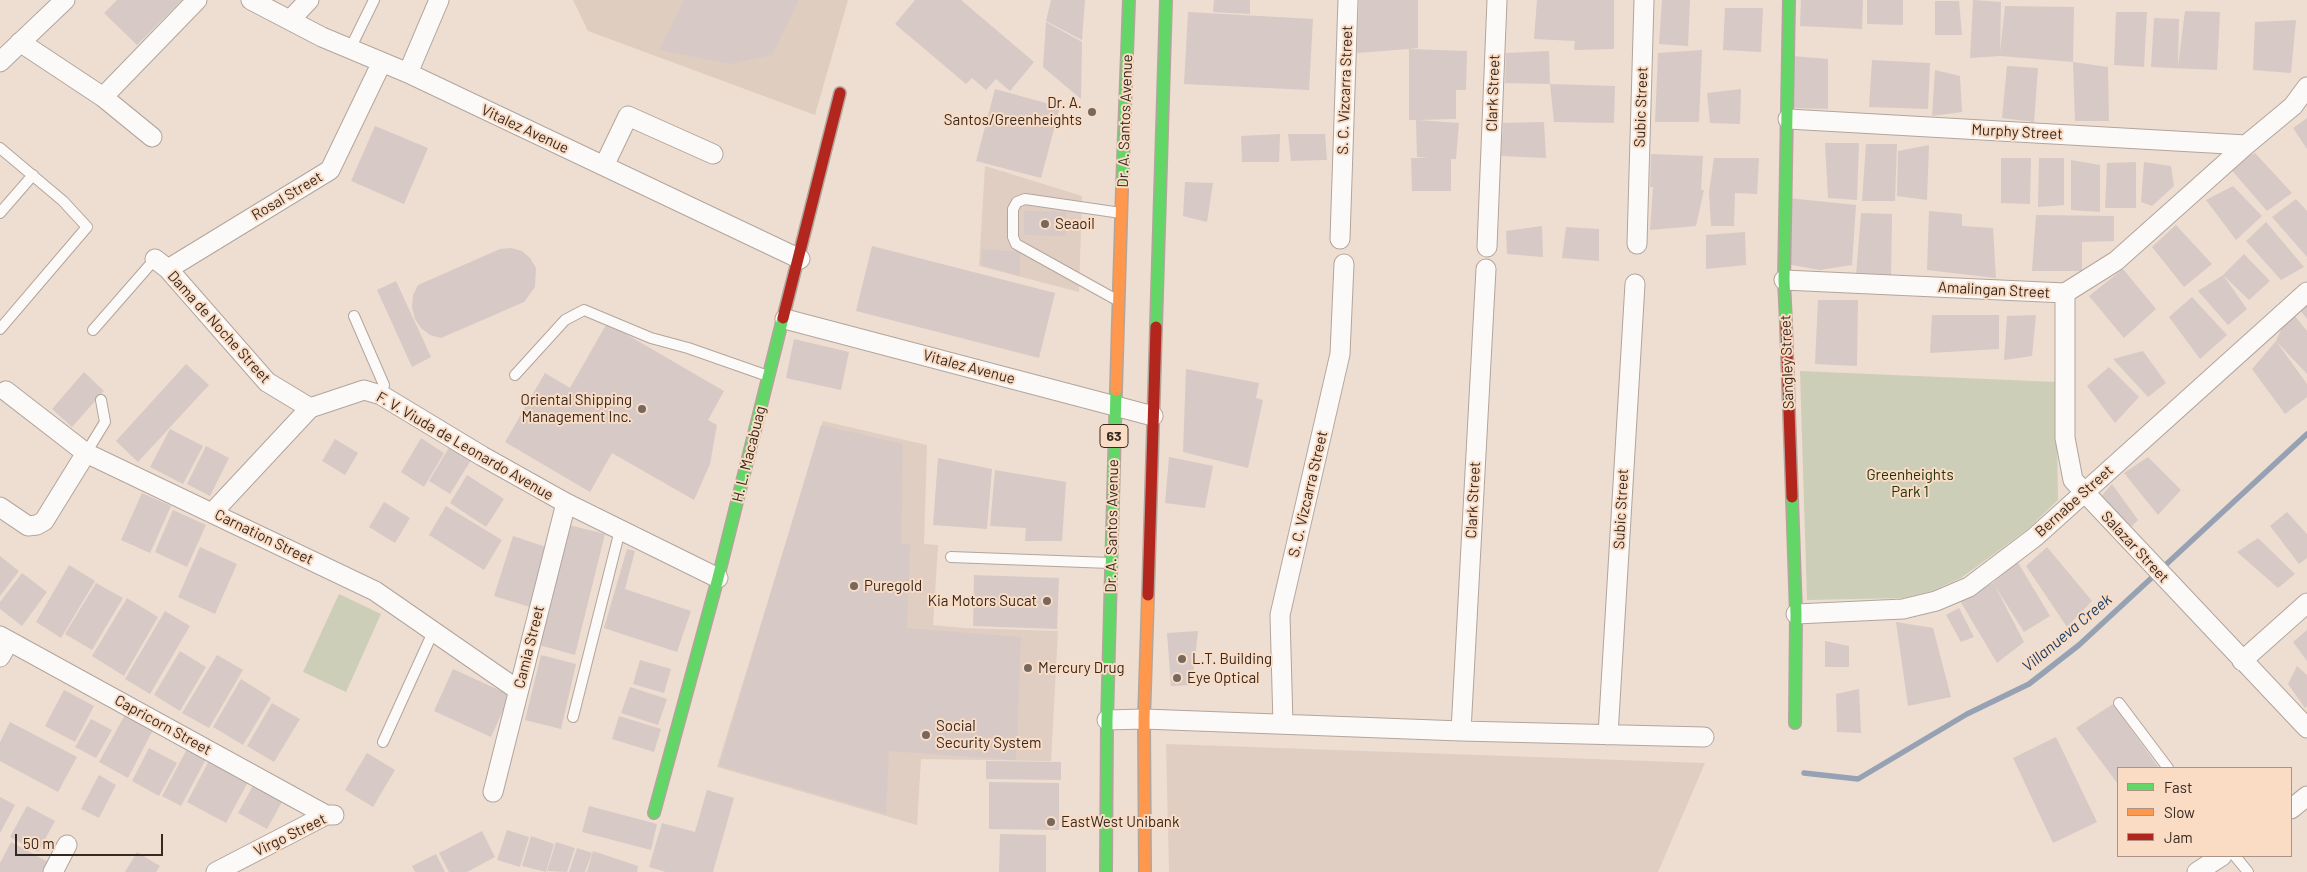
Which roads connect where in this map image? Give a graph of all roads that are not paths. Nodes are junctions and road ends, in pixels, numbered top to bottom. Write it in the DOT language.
graph roads {
  1 [pos="66,0"];
  2 [pos="197,0"];
  3 [pos="251,0"];
  4 [pos="310,0"];
  5 [pos="374,0"];
  6 [pos="439,0"];
  7 [pos="1129,0"];
  8 [pos="1166,0"];
  9 [pos="1348,0"];
  10 [pos="1497,0"];
  11 [pos="1644,0"];
  12 [pos="1789,0"];
  13 [pos="290,20"];
  14 [pos="20,42"];
  15 [pos="350,49"];
  16 [pos="0,62"];
  17 [pos="382,62"];
  18 [pos="408,73"];
  19 [pos="2307,87"];
  20 [pos="840,93"];
  21 [pos="103,97"];
  22 [pos="1788,119"];
  23 [pos="152,137"];
  24 [pos="2246,145"];
  25 [pos="0,148"];
  26 [pos="713,154"];
  27 [pos="604,166"];
  28 [pos="33,175"];
  29 [pos="0,213"];
  30 [pos="1122,213"];
  31 [pos="1340,239"];
  32 [pos="1637,244"];
  33 [pos="1487,246"];
  34 [pos="800,259"];
  35 [pos="161,264"];
  36 [pos="1344,264"];
  37 [pos="1486,269"];
  38 [pos="1784,280"];
  39 [pos="1634,284"];
  40 [pos="2307,292"];
  41 [pos="2065,293"];
  42 [pos="1119,301"];
  43 [pos="354,316"];
  44 [pos="785,319"];
  45 [pos="0,329"];
  46 [pos="93,330"];
  47 [pos="515,375"];
  48 [pos="769,377"];
  49 [pos="3,387"];
  50 [pos="381,395"];
  51 [pos="101,400"];
  52 [pos="1115,406"];
  53 [pos="310,408"];
  54 [pos="1153,416"];
  55 [pos="86,453"];
  56 [pos="2083,492"];
  57 [pos="566,503"];
  58 [pos="0,507"];
  59 [pos="213,512"];
  60 [pos="620,530"];
  61 [pos="950,557"];
  62 [pos="1111,563"];
  63 [pos="718,578"];
  64 [pos="2307,603"];
  65 [pos="1796,614"];
  66 [pos="433,632"];
  67 [pos="3,644"];
  68 [pos="2242,661"];
  69 [pos="518,690"];
  70 [pos="2119,703"];
  71 [pos="574,717"];
  72 [pos="1144,719"];
  73 [pos="1107,720"];
  74 [pos="1795,723"];
  75 [pos="1283,724"];
  76 [pos="2307,728"];
  77 [pos="1461,732"];
  78 [pos="1608,735"];
  79 [pos="1704,738"];
  80 [pos="383,742"];
  81 [pos="2167,767"];
  82 [pos="493,792"];
  83 [pos="2307,796"];
  84 [pos="2292,808"];
  85 [pos="654,812"];
  86 [pos="331,815"];
  87 [pos="67,845"];
  88 [pos="2220,857"];
  89 [pos="2236,857"];
  90 [pos="53,872"];
  91 [pos="216,872"];
  92 [pos="1106,872"];
  93 [pos="1144,872"];
  94 [pos="2197,872"];
  95 [pos="2248,872"];
  1 -- 14 [label="street"];
  2 -- 21 [label="street"];
  3 -- 13 [label="street, Vitalez Avenue"];
  4 -- 13 [label="street"];
  5 -- 15 [label="lane"];
  6 -- 18 [label="street"];
  7 -- 30 [label="main road, Dr. A. Santos Avenue / 63"];
  8 -- 54 [label="main road"];
  9 -- 31 [label="street, S. C. Vizcarra Street"];
  10 -- 33 [label="street, Clark Street"];
  11 -- 32 [label="street, Subic Street"];
  12 -- 22 [label="main road, Sangley Street"];
  13 -- 15 [label="street, Vitalez Avenue"];
  14 -- 16 [label="street"];
  14 -- 21 [label="street"];
  15 -- 17 [label="street, Vitalez Avenue"];
  17 -- 18 [label="street, Vitalez Avenue"];
  17 -- 35 [label="street, Rosal Street"];
  18 -- 27 [label="street, Vitalez Avenue"];
  19 -- 24 [label="street, Amalingan Street"];
  20 -- 34 [label="main road, H. L. Macabuag"];
  21 -- 23 [label="street"];
  22 -- 24 [label="street, Murphy Street"];
  22 -- 38 [label="main road, Sangley Street"];
  24 -- 41 [label="street, Amalingan Street"];
  25 -- 28 [label="lane"];
  26 -- 27 [label="street"];
  27 -- 34 [label="street, Vitalez Avenue"];
  28 -- 29 [label="lane"];
  28 -- 45 [label="lane"];
  30 -- 42 [label="main road, Dr. A. Santos Avenue / 63"];
  30 -- 42 [label="lane"];
  34 -- 44 [label="main road, H. L. Macabuag"];
  35 -- 46 [label="lane"];
  35 -- 53 [label="street, Dama de Noche Street"];
  36 -- 75 [label="street, S. C. Vizcarra Street"];
  37 -- 77 [label="street, Clark Street"];
  38 -- 41 [label="street, Amalingan Street"];
  38 -- 65 [label="main road, Sangley Street"];
  39 -- 78 [label="street, Subic Street"];
  40 -- 56 [label="street, Bernabe Street"];
  41 -- 56 [label="street, Salazar Street"];
  42 -- 52 [label="main road, Dr. A. Santos Avenue / 63"];
  43 -- 50 [label="lane"];
  44 -- 48 [label="main road, H. L. Macabuag"];
  44 -- 52 [label="street, Vitalez Avenue"];
  47 -- 48 [label="lane"];
  48 -- 63 [label="main road, H. L. Macabuag"];
  49 -- 55 [label="street, Carnation Street"];
  50 -- 53 [label="street, F. V. Viuda de Leonardo Avenue"];
  50 -- 57 [label="street, F. V. Viuda de Leonardo Avenue"];
  51 -- 55 [label="lane"];
  52 -- 54 [label="street, Vitalez Avenue"];
  52 -- 62 [label="main road, Dr. A. Santos Avenue / 63"];
  53 -- 59 [label="street, F. V. Viuda de Leonardo Avenue"];
  54 -- 72 [label="main road"];
  55 -- 58 [label="street"];
  55 -- 59 [label="street, Carnation Street"];
  56 -- 65 [label="street, Bernabe Street"];
  56 -- 68 [label="street, Salazar Street"];
  57 -- 60 [label="street, F. V. Viuda de Leonardo Avenue"];
  57 -- 69 [label="street, Camia Street"];
  59 -- 66 [label="street, Carnation Street"];
  60 -- 63 [label="street, F. V. Viuda de Leonardo Avenue"];
  60 -- 71 [label="lane"];
  61 -- 62 [label="lane"];
  62 -- 73 [label="main road, Dr. A. Santos Avenue / 63"];
  63 -- 85 [label="main road, H. L. Macabuag"];
  64 -- 68 [label="street"];
  65 -- 74 [label="main road, Sangley Street"];
  66 -- 69 [label="street, Carnation Street"];
  66 -- 80 [label="lane"];
  67 -- 86 [label="street, Capricorn Street"];
  68 -- 76 [label="street, Salazar Street"];
  69 -- 82 [label="street, Camia Street"];
  70 -- 81 [label="lane"];
  72 -- 73 [label="street"];
  72 -- 75 [label="street"];
  72 -- 93 [label="main road"];
  73 -- 92 [label="main road, Dr. A. Santos Avenue / 63"];
  75 -- 77 [label="street"];
  77 -- 78 [label="street"];
  78 -- 79 [label="street"];
  83 -- 84 [label="street"];
  86 -- 91 [label="street, Virgo Street"];
  87 -- 90 [label="street"];
  88 -- 94 [label="street"];
  89 -- 95 [label="lane"];
}
